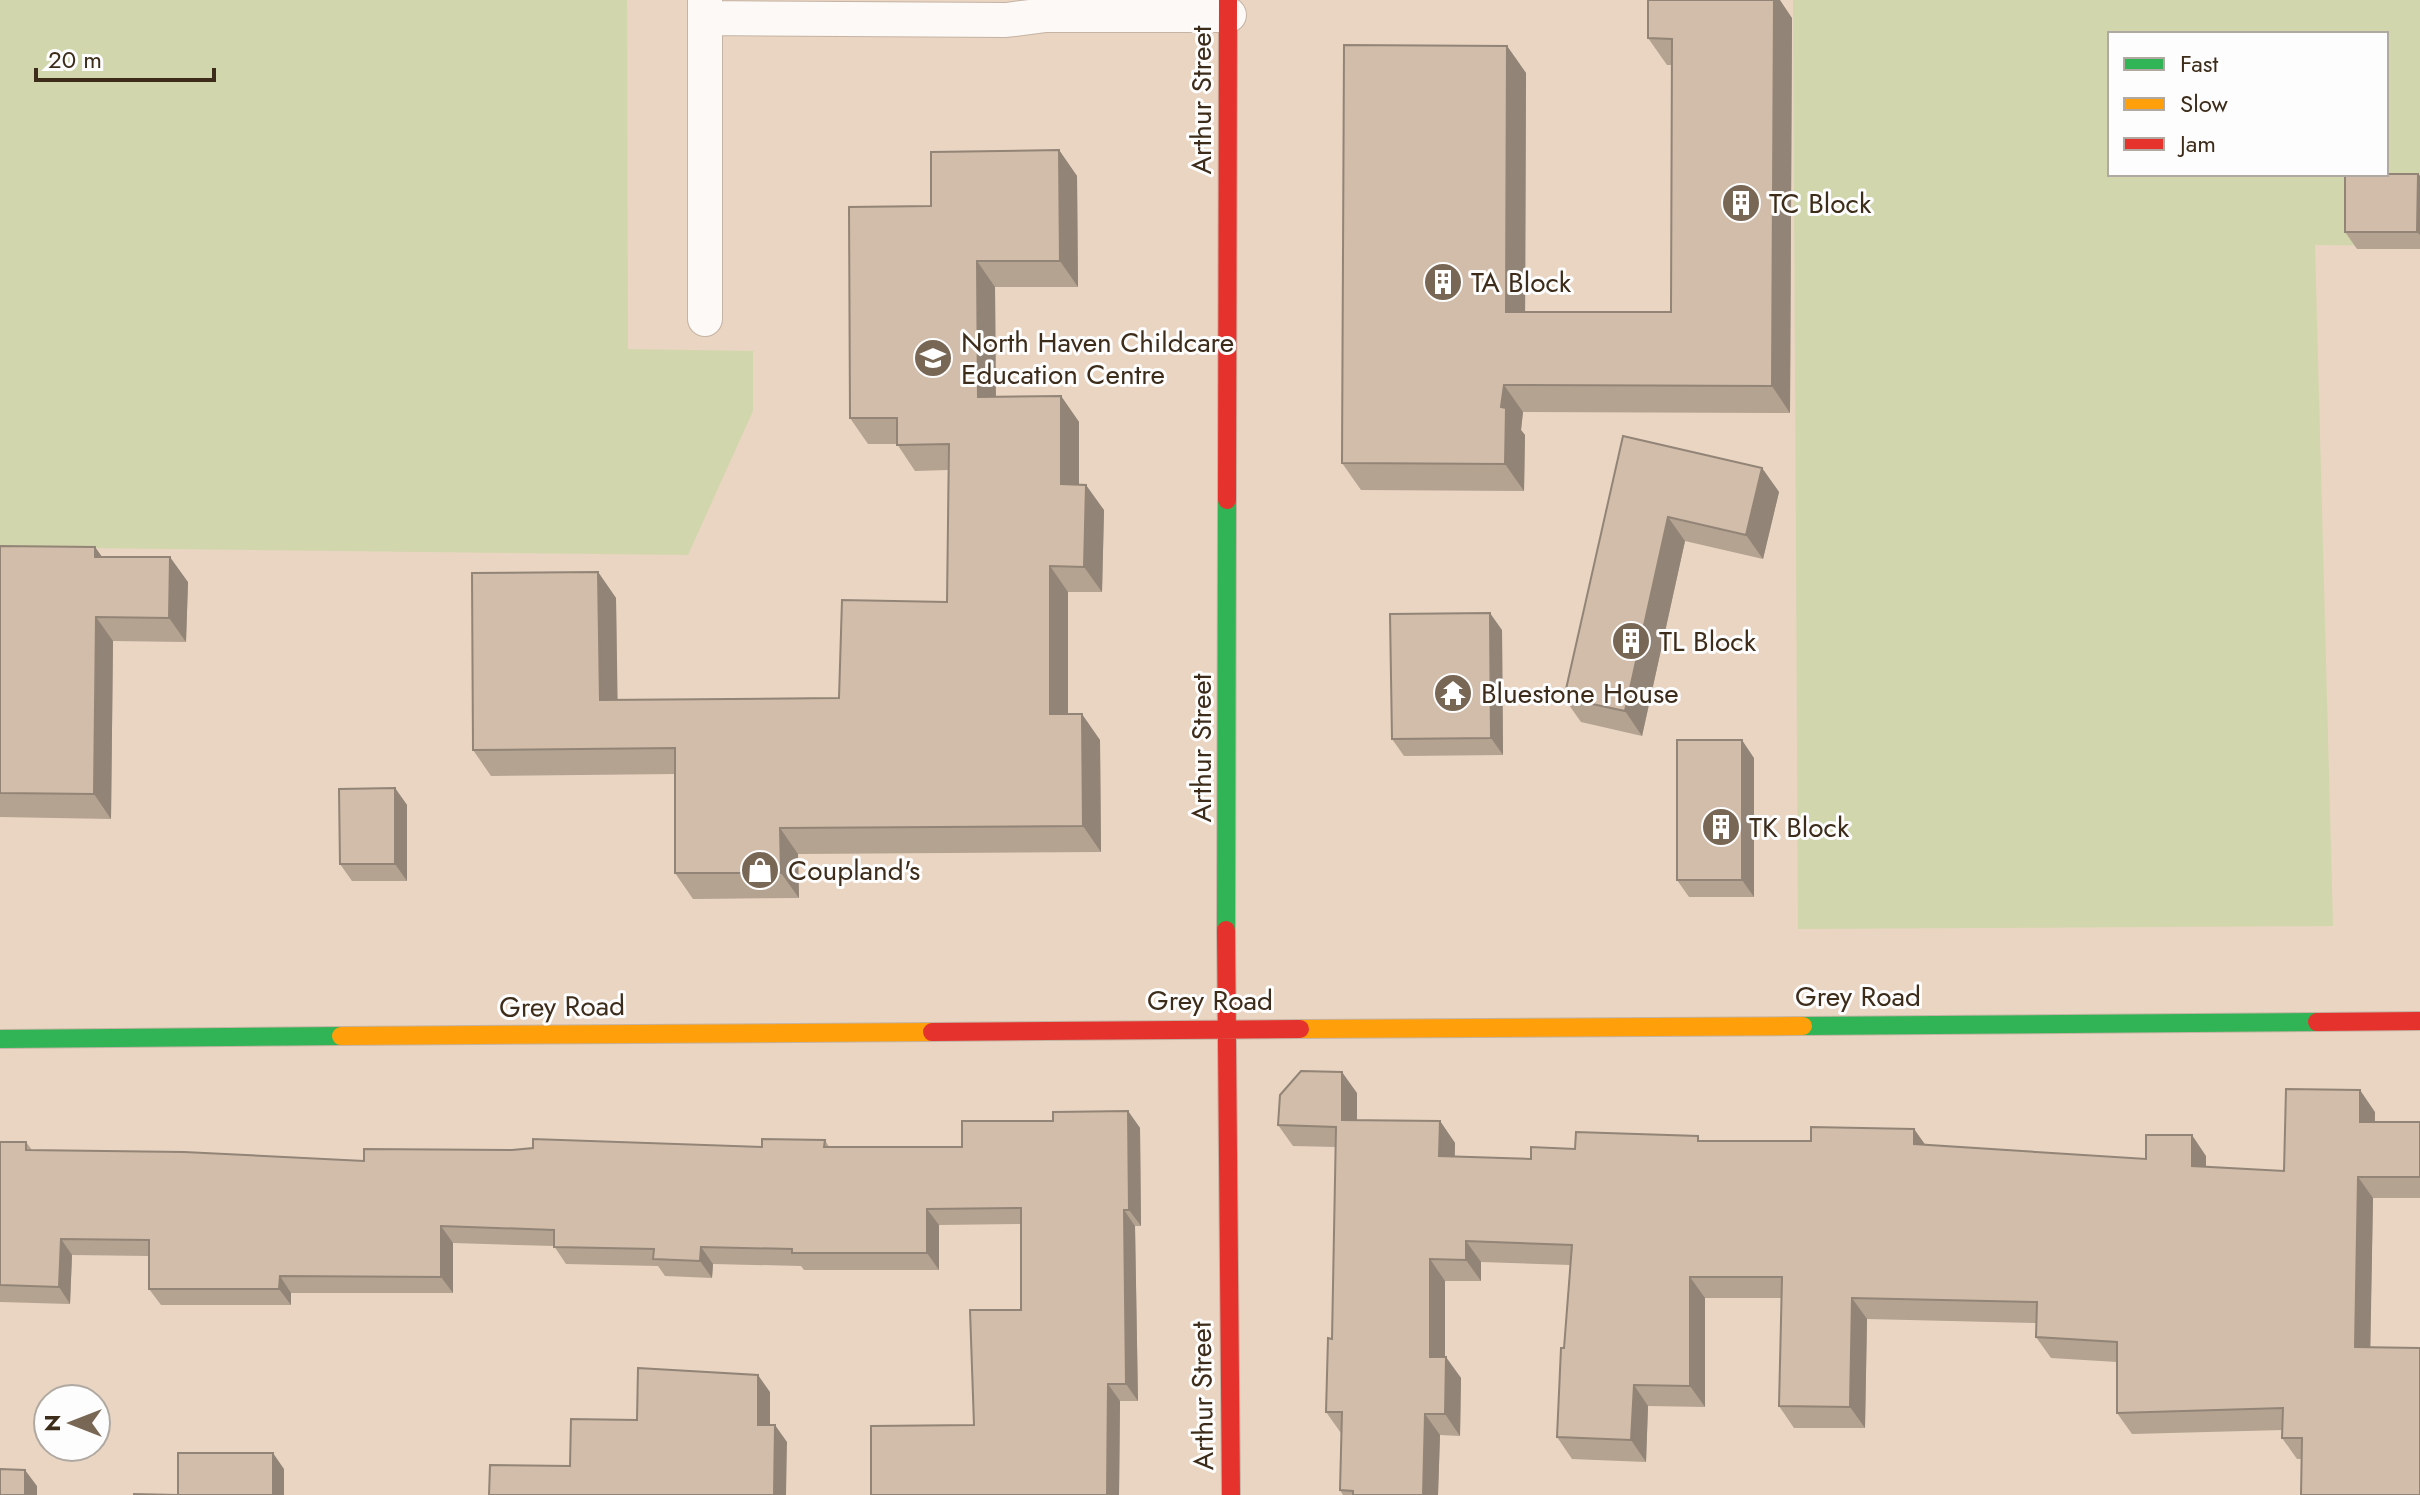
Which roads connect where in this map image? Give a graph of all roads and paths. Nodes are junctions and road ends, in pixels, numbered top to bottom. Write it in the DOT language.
graph roads {
  1 [pos="1228,7"];
  2 [pos="705,9"];
  3 [pos="705,319"];
  4 [pos="2420,1021"];
  5 [pos="1226,1028"];
  6 [pos="0,1039"];
  7 [pos="1231,1495"];
  1 -- 2 [label="lane"];
  1 -- 5 [label="street, Arthur Street"];
  2 -- 3 [label="lane"];
  4 -- 5 [label="street, Grey Road"];
  5 -- 6 [label="street, Grey Road"];
  5 -- 7 [label="street, Arthur Street"];
}
